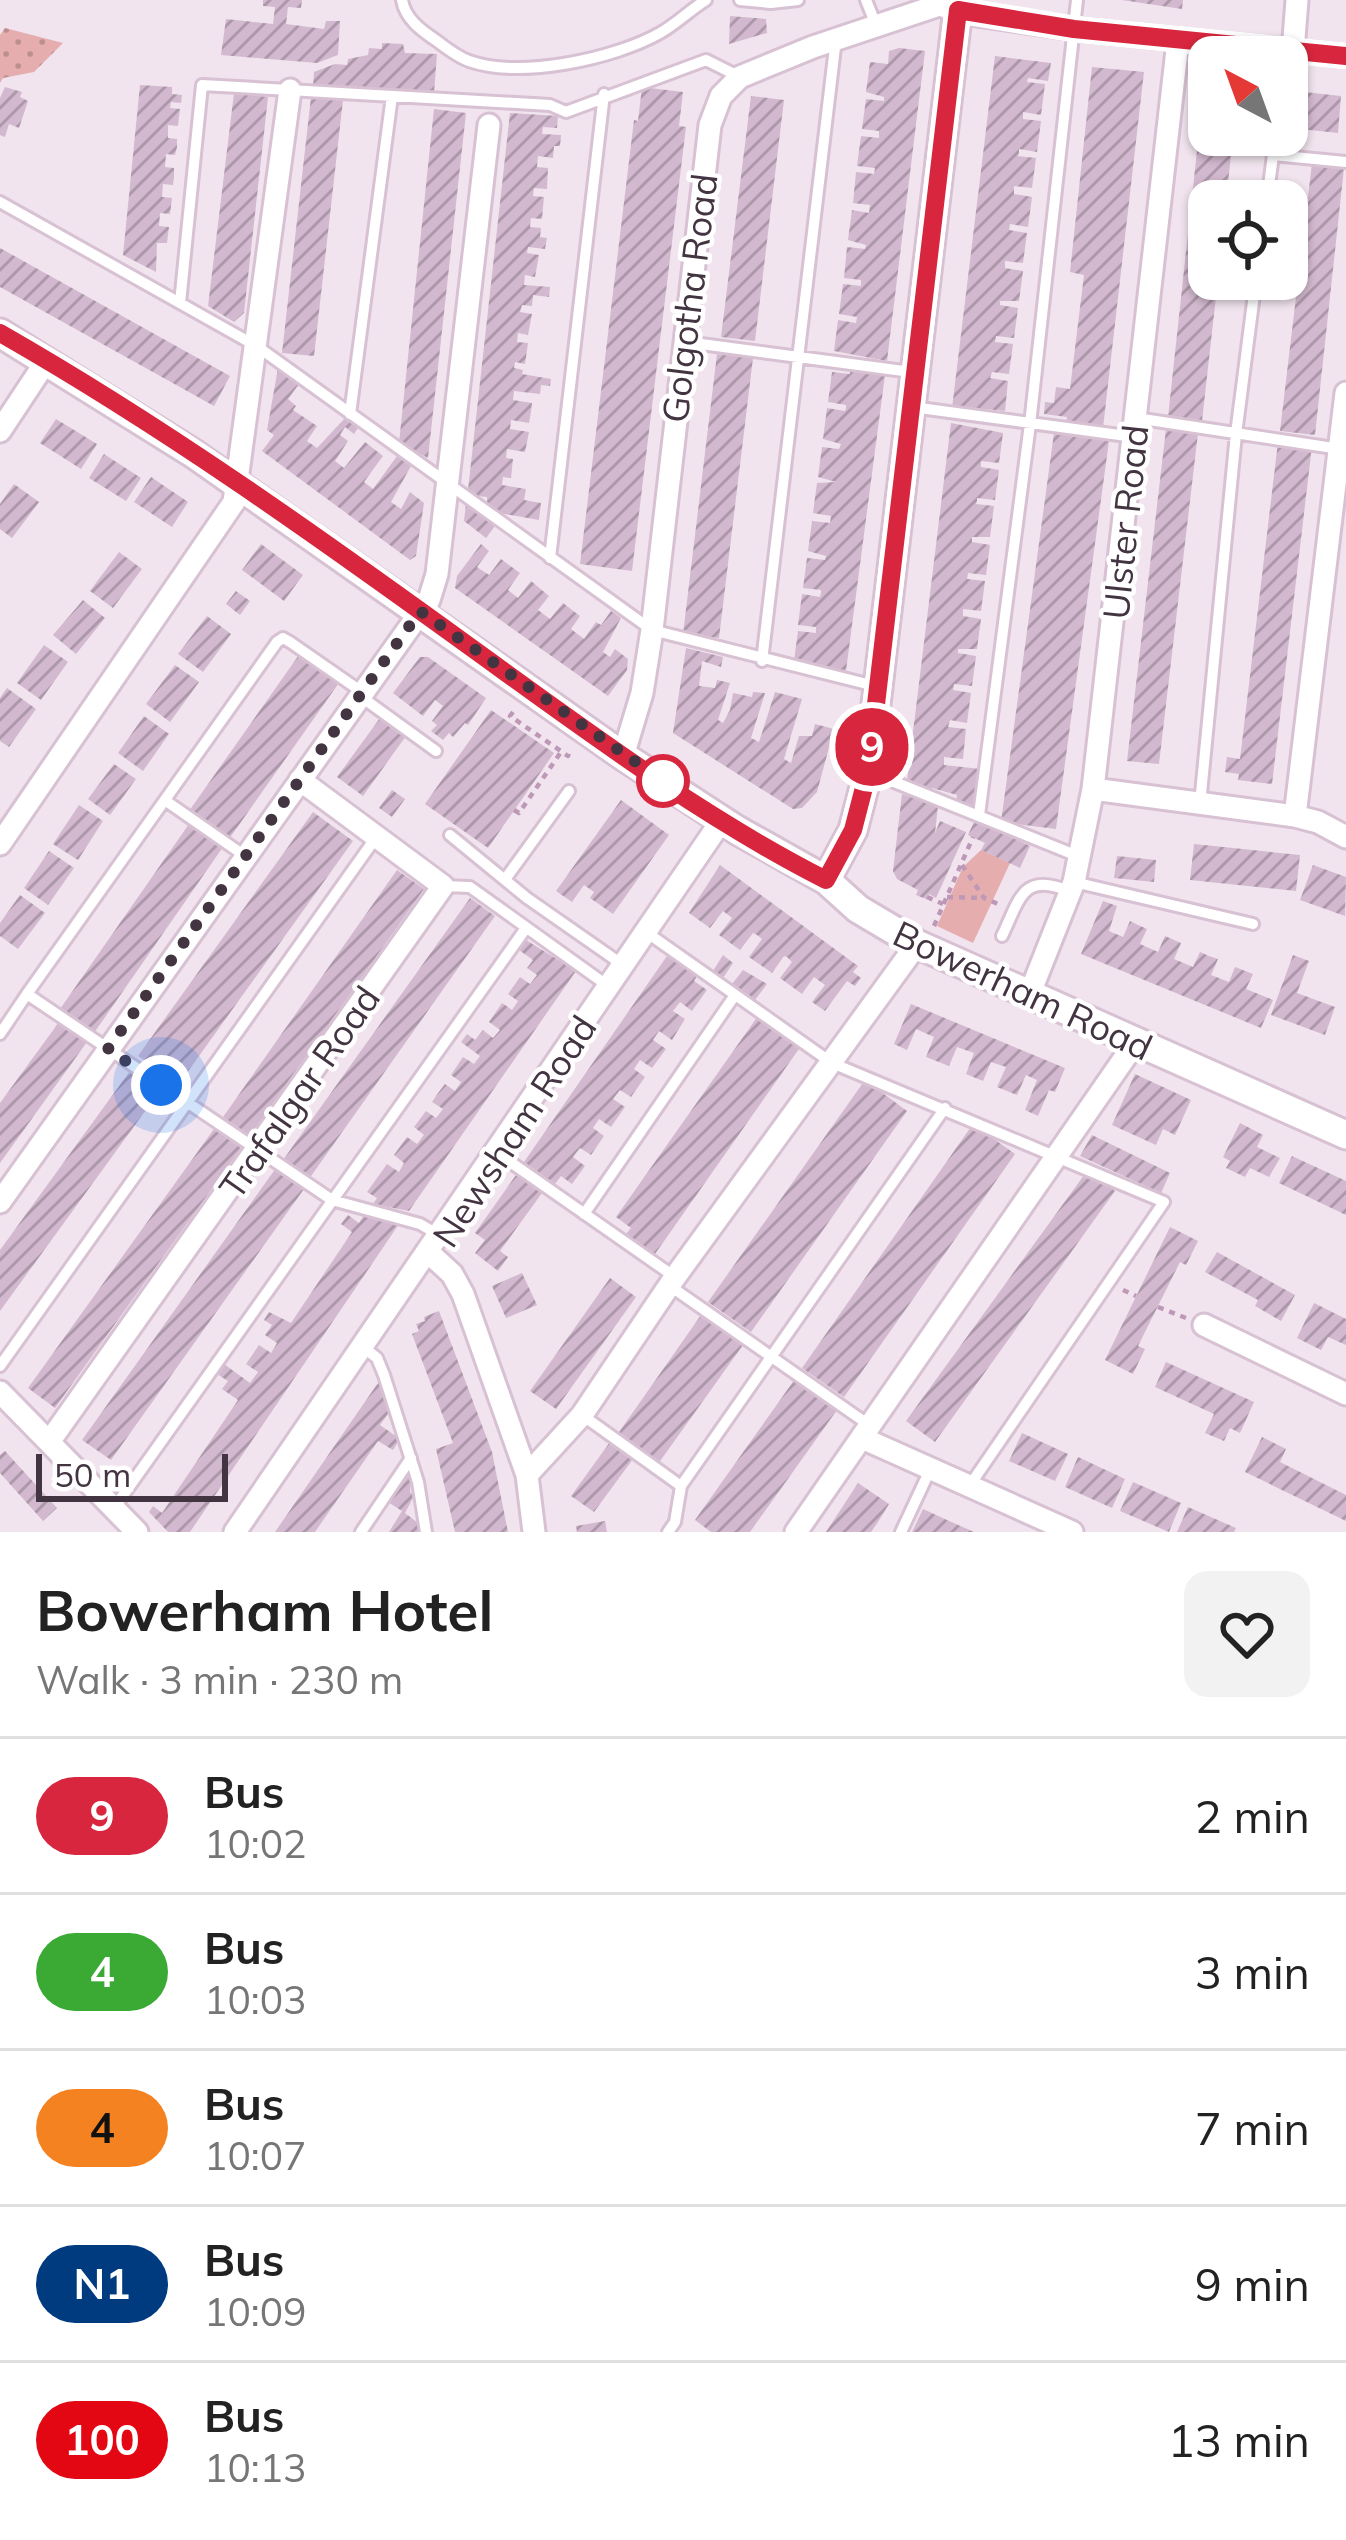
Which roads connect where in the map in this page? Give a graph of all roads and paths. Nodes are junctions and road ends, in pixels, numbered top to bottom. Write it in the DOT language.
graph roads {
  1 [pos="402,0"];
  2 [pos="706,0"];
  3 [pos="740,0"];
  4 [pos="798,0"];
  5 [pos="866,0"];
  6 [pos="1077,0"];
  7 [pos="1297,0"];
  8 [pos="959,5"];
  9 [pos="876,25"];
  10 [pos="1074,29"];
  11 [pos="1294,36"];
  12 [pos="836,39"];
  13 [pos="1178,41"];
  14 [pos="1188,42"];
  15 [pos="1308,52"];
  16 [pos="1346,56"];
  17 [pos="740,77"];
  18 [pos="290,90"];
  19 [pos="604,94"];
  20 [pos="392,97"];
  21 [pos="489,125"];
  22 [pos="1346,162"];
  23 [pos="1270,180"];
  24 [pos="0,202"];
  25 [pos="1253,300"];
  26 [pos="180,303"];
  27 [pos="0,334"];
  28 [pos="682,342"];
  29 [pos="258,347"];
  30 [pos="798,358"];
  31 [pos="47,360"];
  32 [pos="915,372"];
  33 [pos="1346,393"];
  34 [pos="912,407"];
  35 [pos="350,414"];
  36 [pos="1030,424"];
  37 [pos="1135,428"];
  38 [pos="0,431"];
  39 [pos="1236,434"];
  40 [pos="1340,448"];
  41 [pos="238,483"];
  42 [pos="446,483"];
  43 [pos="550,558"];
  44 [pos="420,611"];
  45 [pos="652,630"];
  46 [pos="762,661"];
  47 [pos="880,687"];
  48 [pos="362,694"];
  49 [pos="510,716"];
  50 [pos="436,751"];
  51 [pos="622,756"];
  52 [pos="868,772"];
  53 [pos="299,780"];
  54 [pos="1093,789"];
  55 [pos="569,791"];
  56 [pos="166,801"];
  57 [pos="1200,804"];
  58 [pos="519,813"];
  59 [pos="979,814"];
  60 [pos="1295,816"];
  61 [pos="722,820"];
  62 [pos="450,835"];
  63 [pos="378,836"];
  64 [pos="1346,837"];
  65 [pos="973,838"];
  66 [pos="0,844"];
  67 [pos="245,856"];
  68 [pos="1080,857"];
  69 [pos="961,863"];
  70 [pos="506,878"];
  71 [pos="826,880"];
  72 [pos="443,886"];
  73 [pos="1072,887"];
  74 [pos="927,897"];
  75 [pos="984,898"];
  76 [pos="945,901"];
  77 [pos="1014,911"];
  78 [pos="1253,924"];
  79 [pos="526,928"];
  80 [pos="646,932"];
  81 [pos="1002,936"];
  82 [pos="924,947"];
  83 [pos="623,965"];
  84 [pos="608,986"];
  85 [pos="1030,993"];
  86 [pos="27,994"];
  87 [pos="735,995"];
  88 [pos="0,1034"];
  89 [pos="1135,1042"];
  90 [pos="108,1049"];
  91 [pos="832,1063"];
  92 [pos="188,1103"];
  93 [pos="945,1108"];
  94 [pos="1346,1135"];
  95 [pos="258,1151"];
  96 [pos="496,1152"];
  97 [pos="1058,1156"];
  98 [pos="332,1200"];
  99 [pos="0,1202"];
  100 [pos="584,1214"];
  101 [pos="433,1243"];
  102 [pos="673,1282"];
  103 [pos="1204,1325"];
  104 [pos="361,1346"];
  105 [pos="772,1357"];
  106 [pos="0,1366"];
  107 [pos="0,1392"];
  108 [pos="1346,1394"];
  109 [pos="582,1415"];
  110 [pos="866,1432"];
  111 [pos="49,1442"];
  112 [pos="412,1458"];
  113 [pos="931,1468"];
  114 [pos="527,1474"];
  115 [pos="970,1485"];
  116 [pos="681,1486"];
  117 [pos="114,1508"];
  118 [pos="673,1529"];
  119 [pos="137,1532"];
  120 [pos="236,1532"];
  121 [pos="361,1532"];
  122 [pos="426,1532"];
  123 [pos="534,1532"];
  124 [pos="796,1532"];
  125 [pos="901,1532"];
  126 [pos="1072,1532"];
  1 -- 2 [label="lane"];
  3 -- 4 [label="lane"];
  5 -- 9 [label="lane"];
  6 -- 10 [label="lane"];
  7 -- 11 [label="street"];
  8 -- 9 [label="street"];
  8 -- 10 [label="street"];
  8 -- 32 [label="street"];
  9 -- 12 [label="street"];
  10 -- 13 [label="street"];
  10 -- 36 [label="lane"];
  12 -- 17 [label="street"];
  12 -- 30 [label="lane"];
  13 -- 14 [label="street"];
  13 -- 37 [label="street, Ulster Road"];
  15 -- 16 [label="street"];
  17 -- 19 [label="lane"];
  17 -- 28 [label="street, Golgotha Road"];
  18 -- 20 [label="lane"];
  18 -- 26 [label="lane"];
  18 -- 29 [label="street"];
  19 -- 20 [label="lane"];
  19 -- 43 [label="lane"];
  20 -- 35 [label="lane"];
  21 -- 42 [label="street"];
  22 -- 23 [label="lane"];
  24 -- 26 [label="lane"];
  25 -- 39 [label="lane"];
  26 -- 29 [label="lane"];
  27 -- 31 [label="street, Bowerham Road"];
  28 -- 30 [label="lane"];
  28 -- 45 [label="street, Golgotha Road"];
  29 -- 35 [label="lane"];
  29 -- 41 [label="street"];
  30 -- 32 [label="lane"];
  30 -- 46 [label="lane"];
  31 -- 38 [label="street"];
  31 -- 41 [label="street, Bowerham Road"];
  32 -- 34 [label="street"];
  33 -- 40 [label="street"];
  34 -- 36 [label="lane"];
  34 -- 47 [label="street"];
  35 -- 42 [label="lane"];
  36 -- 37 [label="lane"];
  36 -- 59 [label="lane"];
  37 -- 39 [label="lane"];
  37 -- 54 [label="street, Ulster Road"];
  39 -- 40 [label="lane"];
  39 -- 57 [label="lane"];
  40 -- 60 [label="street"];
  41 -- 44 [label="street, Bowerham Road"];
  41 -- 66 [label="street"];
  42 -- 43 [label="lane"];
  42 -- 44 [label="street"];
  43 -- 45 [label="lane"];
  44 -- 48 [label="street"];
  44 -- 51 [label="street, Bowerham Road"];
  45 -- 46 [label="lane"];
  45 -- 51 [label="street, Golgotha Road"];
  46 -- 47 [label="lane"];
  47 -- 52 [label="street"];
  48 -- 50 [label="lane"];
  48 -- 53 [label="street"];
  48 -- 56 [label="lane"];
  49 -- 58 [label="path"];
  51 -- 61 [label="street, Bowerham Road"];
  52 -- 59 [label="lane"];
  52 -- 71 [label="street"];
  53 -- 63 [label="street"];
  53 -- 67 [label="street"];
  54 -- 57 [label="street"];
  54 -- 68 [label="street, Ulster Road"];
  55 -- 70 [label="lane"];
  56 -- 67 [label="lane"];
  56 -- 86 [label="lane"];
  57 -- 60 [label="street"];
  59 -- 68 [label="lane"];
  60 -- 64 [label="street"];
  61 -- 71 [label="street, Bowerham Road"];
  61 -- 80 [label="street, Newsham Road"];
  62 -- 70 [label="lane"];
  63 -- 72 [label="street"];
  63 -- 92 [label="lane"];
  65 -- 69 [label="path"];
  67 -- 90 [label="street"];
  68 -- 73 [label="street, Ulster Road"];
  69 -- 75 [label="path"];
  69 -- 76 [label="path"];
  70 -- 83 [label="lane"];
  71 -- 82 [label="street, Bowerham Road"];
  72 -- 79 [label="lane"];
  72 -- 95 [label="street, Trafalgar Road"];
  73 -- 77 [label="lane"];
  73 -- 78 [label="lane"];
  73 -- 85 [label="street, Ulster Road"];
  74 -- 76 [label="path"];
  75 -- 76 [label="path"];
  75 -- 77 [label="path"];
  76 -- 82 [label="path"];
  77 -- 81 [label="lane"];
  79 -- 84 [label="lane"];
  79 -- 98 [label="lane"];
  80 -- 83 [label="street, Newsham Road"];
  80 -- 87 [label="lane"];
  82 -- 85 [label="street, Bowerham Road"];
  82 -- 91 [label="street"];
  83 -- 84 [label="street, Newsham Road"];
  84 -- 96 [label="street, Newsham Road"];
  85 -- 89 [label="street, Bowerham Road"];
  86 -- 88 [label="lane"];
  86 -- 90 [label="lane"];
  87 -- 91 [label="lane"];
  87 -- 100 [label="lane"];
  89 -- 94 [label="street, Bowerham Road"];
  89 -- 97 [label="street"];
  90 -- 92 [label="lane"];
  90 -- 99 [label="street"];
  91 -- 93 [label="lane"];
  91 -- 102 [label="street"];
  92 -- 95 [label="lane"];
  92 -- 106 [label="lane"];
  93 -- 97 [label="lane"];
  93 -- 105 [label="lane"];
  95 -- 98 [label="lane"];
  95 -- 111 [label="street, Trafalgar Road"];
  96 -- 100 [label="lane"];
  96 -- 101 [label="street, Newsham Road"];
  97 -- 110 [label="street"];
  97 -- 115 [label="lane"];
  98 -- 101 [label="lane"];
  98 -- 117 [label="lane"];
  100 -- 102 [label="lane"];
  101 -- 104 [label="street"];
  101 -- 114 [label="street, Newsham Road"];
  102 -- 105 [label="lane"];
  102 -- 109 [label="street"];
  103 -- 108 [label="street"];
  104 -- 112 [label="lane"];
  104 -- 120 [label="street"];
  105 -- 110 [label="lane"];
  105 -- 116 [label="lane"];
  107 -- 111 [label="street"];
  109 -- 114 [label="street"];
  109 -- 116 [label="lane"];
  110 -- 113 [label="street"];
  110 -- 124 [label="street"];
  111 -- 117 [label="street"];
  112 -- 121 [label="lane"];
  112 -- 122 [label="lane"];
  113 -- 115 [label="street"];
  113 -- 125 [label="lane"];
  114 -- 123 [label="street, Newsham Road"];
  115 -- 126 [label="street"];
  116 -- 118 [label="lane"];
  117 -- 119 [label="street"];
}
